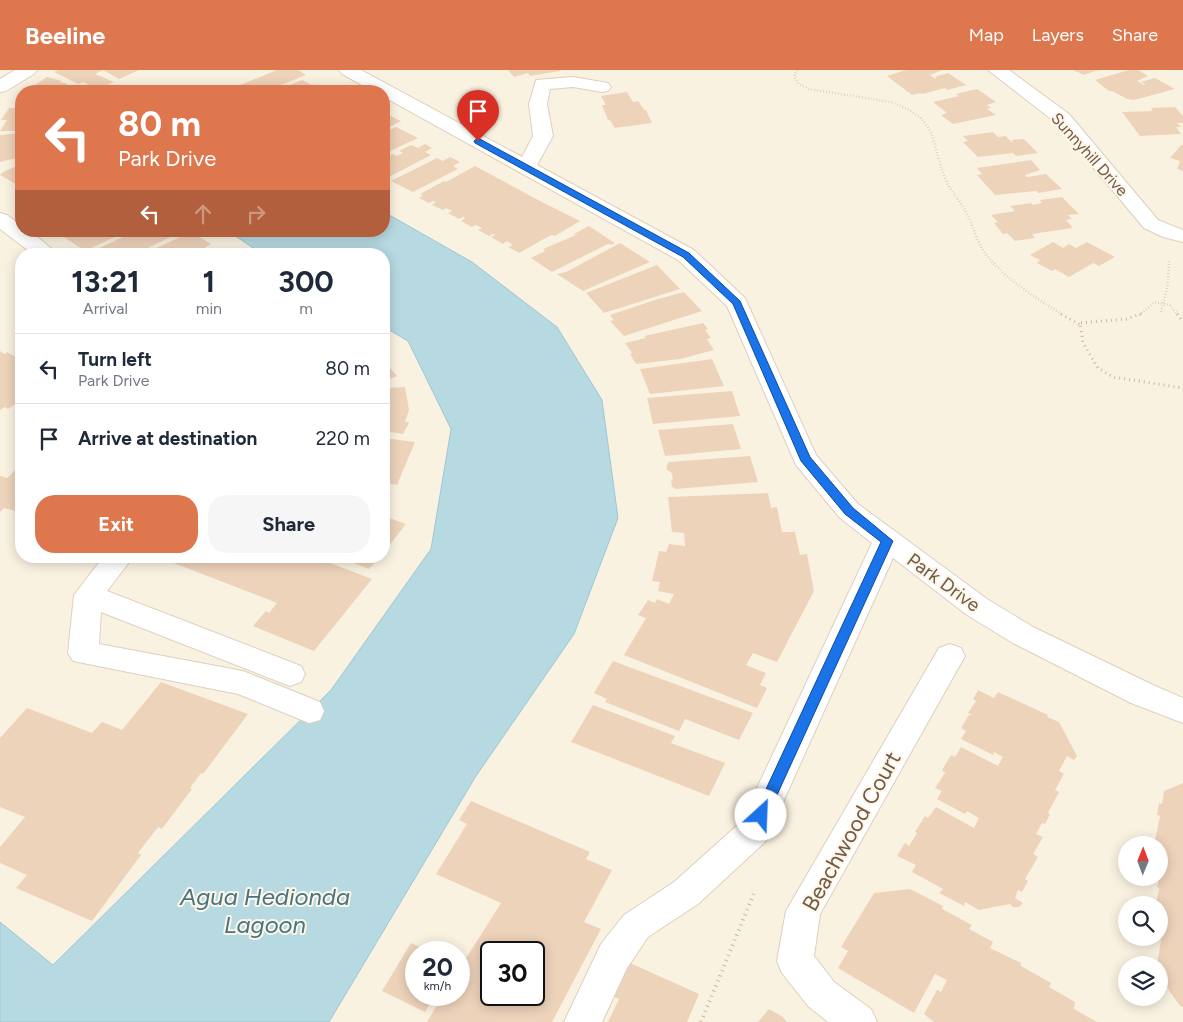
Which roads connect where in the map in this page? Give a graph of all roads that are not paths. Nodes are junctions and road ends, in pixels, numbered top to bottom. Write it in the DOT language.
graph roads {
  1 [pos="28,70"];
  2 [pos="348,70"];
  3 [pos="997,70"];
  4 [pos="376,85"];
  5 [pos="0,87"];
  6 [pos="602,87"];
  7 [pos="390,93"];
  8 [pos="526,167"];
  9 [pos="0,219"];
  10 [pos="15,230"];
  11 [pos="1183,236"];
  12 [pos="25,237"];
  13 [pos="40,248"];
  14 [pos="887,541"];
  15 [pos="114,563"];
  16 [pos="88,595"];
  17 [pos="950,656"];
  18 [pos="290,674"];
  19 [pos="309,711"];
  20 [pos="1183,711"];
  21 [pos="583,1022"];
  22 [pos="858,1022"];
  1 -- 5 [label="street"];
  2 -- 4 [label="street, Park Drive"];
  3 -- 11 [label="street, Sunnyhill Drive"];
  6 -- 8 [label="street"];
  7 -- 8 [label="street, Park Drive"];
  8 -- 14 [label="street, Park Drive"];
  9 -- 10 [label="street"];
  12 -- 13 [label="street"];
  14 -- 20 [label="street, Park Drive"];
  14 -- 21 [label="street"];
  15 -- 16 [label="street"];
  16 -- 18 [label="street"];
  16 -- 19 [label="street"];
  17 -- 22 [label="street, Beachwood Court"];
}
